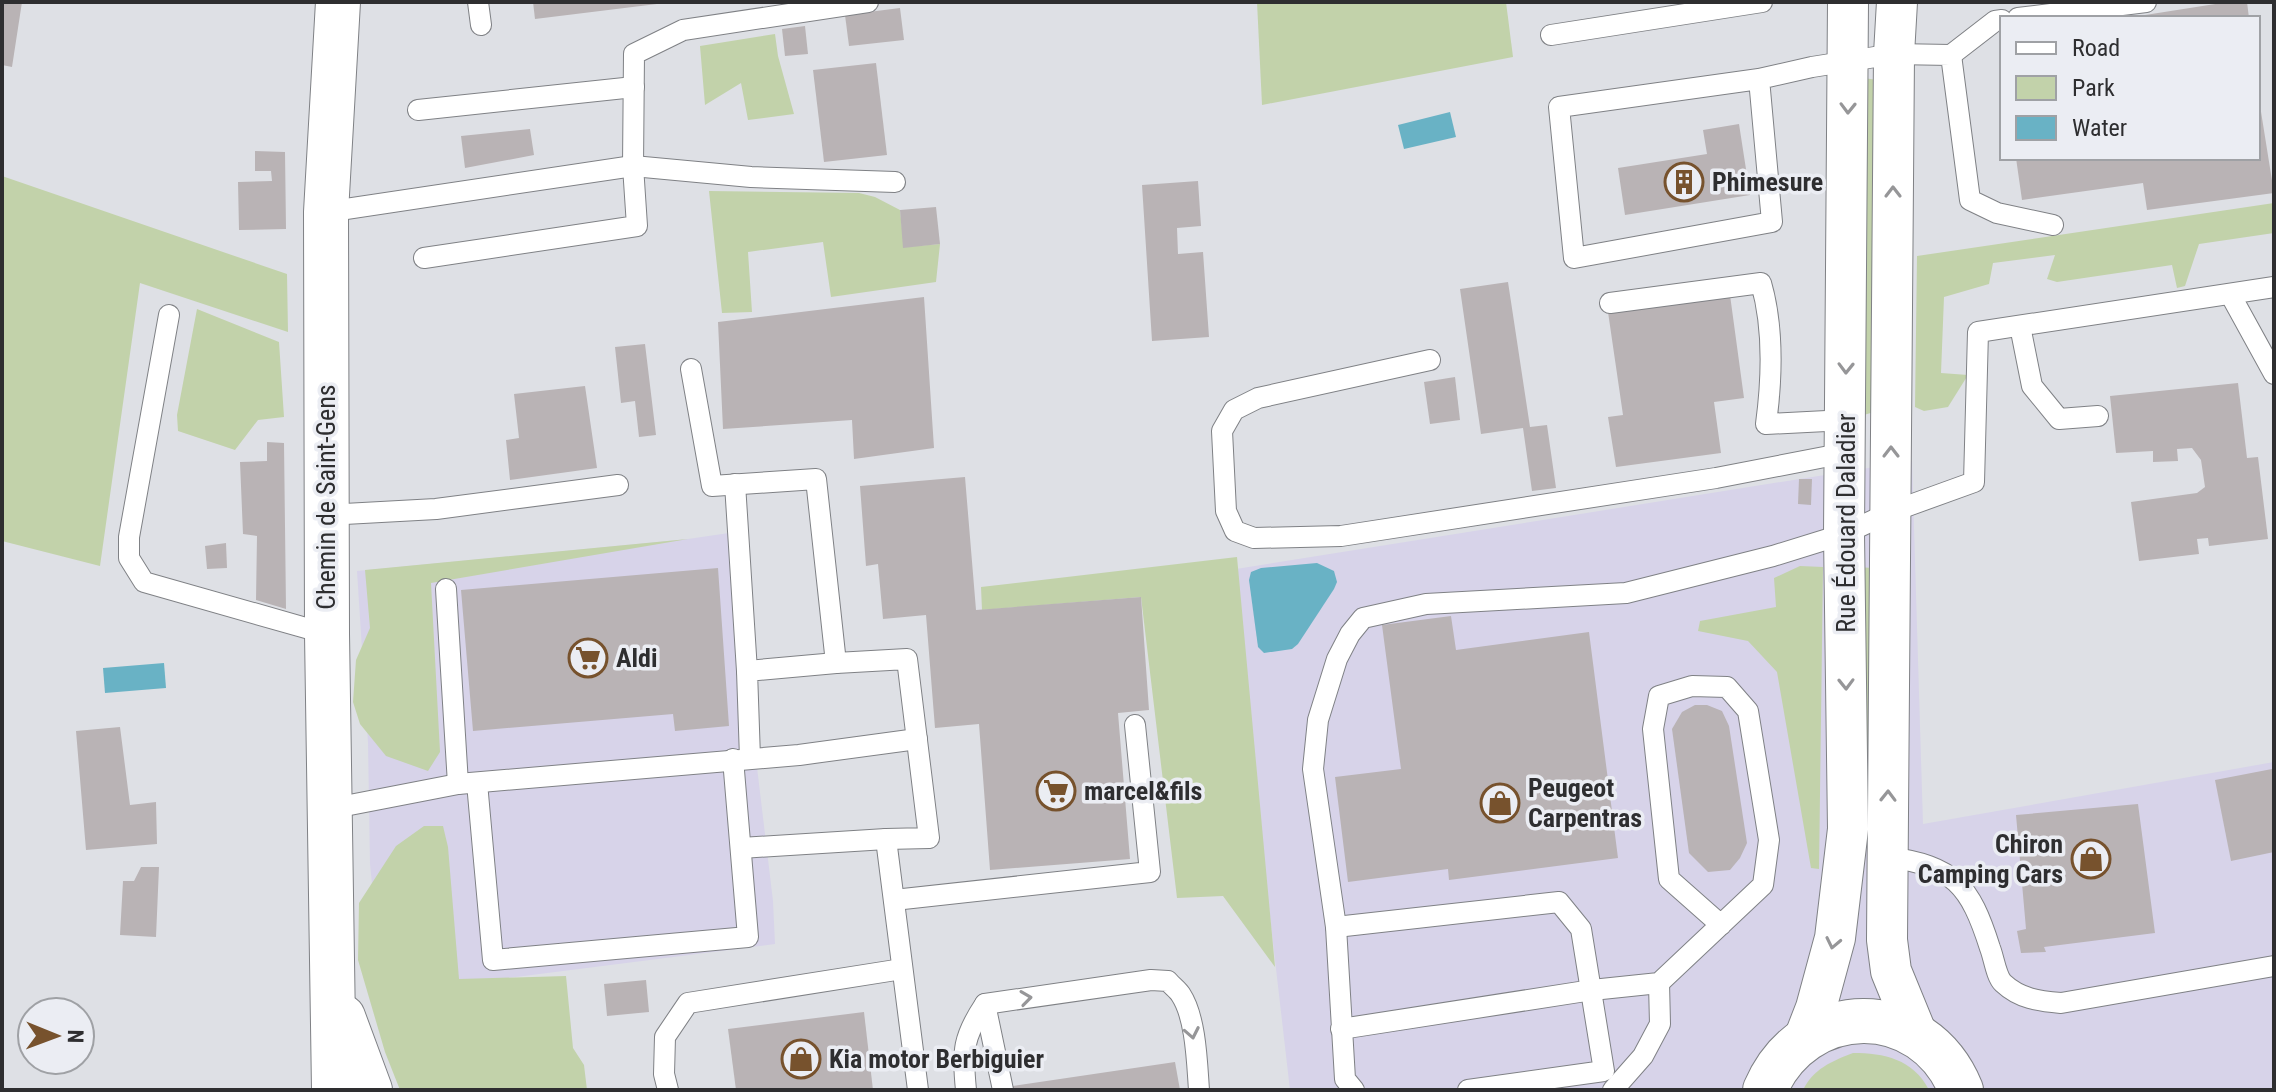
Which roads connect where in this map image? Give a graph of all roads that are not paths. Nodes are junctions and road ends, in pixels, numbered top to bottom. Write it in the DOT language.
graph roads {
  1 [pos="338,2"];
  2 [pos="478,2"];
  3 [pos="868,2"];
  4 [pos="1762,2"];
  5 [pos="1848,2"];
  6 [pos="1897,2"];
  7 [pos="2146,2"];
  8 [pos="1741,4"];
  9 [pos="2034,16"];
  10 [pos="2000,20"];
  11 [pos="481,25"];
  12 [pos="1551,35"];
  13 [pos="1894,54"];
  14 [pos="1951,55"];
  15 [pos="1849,60"];
  16 [pos="1759,79"];
  17 [pos="634,87"];
  18 [pos="418,110"];
  19 [pos="633,166"];
  20 [pos="895,182"];
  21 [pos="326,212"];
  22 [pos="2053,225"];
  23 [pos="424,258"];
  24 [pos="2274,287"];
  25 [pos="2230,294"];
  26 [pos="1610,303"];
  27 [pos="169,315"];
  28 [pos="2020,326"];
  29 [pos="1430,360"];
  30 [pos="691,369"];
  31 [pos="2273,376"];
  32 [pos="2098,416"];
  33 [pos="1845,436"];
  34 [pos="735,484"];
  35 [pos="618,485"];
  36 [pos="1891,512"];
  37 [pos="326,515"];
  38 [pos="1844,534"];
  39 [pos="446,589"];
  40 [pos="327,634"];
  41 [pos="836,663"];
  42 [pos="747,671"];
  43 [pos="1135,725"];
  44 [pos="917,739"];
  45 [pos="742,759"];
  46 [pos="468,784"];
  47 [pos="329,809"];
  48 [pos="886,839"];
  49 [pos="741,848"];
  50 [pos="1888,857"];
  51 [pos="894,900"];
  52 [pos="1721,925"];
  53 [pos="1336,927"];
  54 [pos="2274,966"];
  55 [pos="902,969"];
  56 [pos="1659,983"];
  57 [pos="1592,990"];
  58 [pos="334,992"];
  59 [pos="985,1004"];
  60 [pos="1341,1029"];
  61 [pos="1918,1037"];
  62 [pos="1804,1039"];
  63 [pos="1958,1081"];
  64 [pos="1610,1084"];
  65 [pos="334,1090"];
  66 [pos="370,1090"];
  67 [pos="668,1090"];
  68 [pos="918,1090"];
  69 [pos="966,1090"];
  70 [pos="1003,1090"];
  71 [pos="1199,1090"];
  72 [pos="1354,1090"];
  73 [pos="1468,1090"];
  74 [pos="1765,1090"];
  75 [pos="1998,1090"];
  1 -- 21 [label="main road, Chemin de Saint-Gens"];
  2 -- 11 [label="lane"];
  3 -- 17 [label="lane"];
  4 -- 8 [label="lane"];
  5 -- 15 [label="street, Rue Édouard Daladier"];
  6 -- 13 [label="street, Rue Édouard Daladier"];
  7 -- 9 [label="lane"];
  8 -- 12 [label="lane"];
  10 -- 14 [label="lane"];
  13 -- 14 [label="lane"];
  13 -- 15 [label="lane"];
  36 -- 13 [label="street, Rue Édouard Daladier, one-way"];
  14 -- 22 [label="lane"];
  15 -- 16 [label="lane"];
  15 -- 33 [label="street, Rue Édouard Daladier, one-way"];
  16 -- 16 [label="lane"];
  17 -- 18 [label="lane"];
  17 -- 19 [label="lane"];
  19 -- 20 [label="lane"];
  19 -- 21 [label="lane"];
  19 -- 23 [label="lane"];
  21 -- 37 [label="main road, Chemin de Saint-Gens"];
  24 -- 25 [label="lane"];
  25 -- 28 [label="lane"];
  25 -- 31 [label="lane"];
  26 -- 33 [label="lane"];
  27 -- 40 [label="lane"];
  28 -- 32 [label="lane"];
  28 -- 36 [label="lane"];
  29 -- 33 [label="lane"];
  30 -- 34 [label="lane"];
  33 -- 38 [label="street, Rue Édouard Daladier"];
  34 -- 41 [label="lane"];
  34 -- 42 [label="lane"];
  35 -- 37 [label="lane"];
  36 -- 38 [label="lane"];
  50 -- 36 [label="street, Rue Édouard Daladier, one-way"];
  37 -- 40 [label="main road, Chemin de Saint-Gens"];
  38 -- 53 [label="lane"];
  38 -- 62 [label="street, Rue Édouard Daladier, one-way"];
  39 -- 46 [label="lane"];
  40 -- 47 [label="main road, Chemin de Saint-Gens"];
  41 -- 42 [label="lane"];
  41 -- 44 [label="lane"];
  42 -- 45 [label="lane"];
  43 -- 51 [label="lane"];
  44 -- 45 [label="lane"];
  44 -- 48 [label="lane"];
  45 -- 46 [label="lane"];
  45 -- 49 [label="lane"];
  46 -- 47 [label="lane"];
  46 -- 49 [label="lane"];
  47 -- 58 [label="main road, Chemin de Saint-Gens"];
  48 -- 49 [label="lane"];
  48 -- 51 [label="lane"];
  50 -- 54 [label="lane"];
  50 -- 61 [label="street, Rue Édouard Daladier"];
  51 -- 55 [label="lane"];
  52 -- 52 [label="lane"];
  52 -- 56 [label="lane"];
  53 -- 57 [label="lane"];
  53 -- 60 [label="lane"];
  55 -- 67 [label="lane"];
  55 -- 68 [label="lane"];
  56 -- 57 [label="lane"];
  56 -- 64 [label="lane"];
  57 -- 60 [label="lane"];
  57 -- 64 [label="lane"];
  58 -- 65 [label="main road, Chemin de Saint-Gens"];
  58 -- 66 [label="main road, Chemin de Saint-Gens"];
  59 -- 69 [label="lane"];
  59 -- 70 [label="lane"];
  59 -- 71 [label="lane, one-way"];
  60 -- 72 [label="lane"];
  61 -- 62 [label="main road"];
  61 -- 63 [label="main road"];
  62 -- 74 [label="main road"];
  63 -- 75 [label="main road"];
  64 -- 73 [label="lane"];
}
